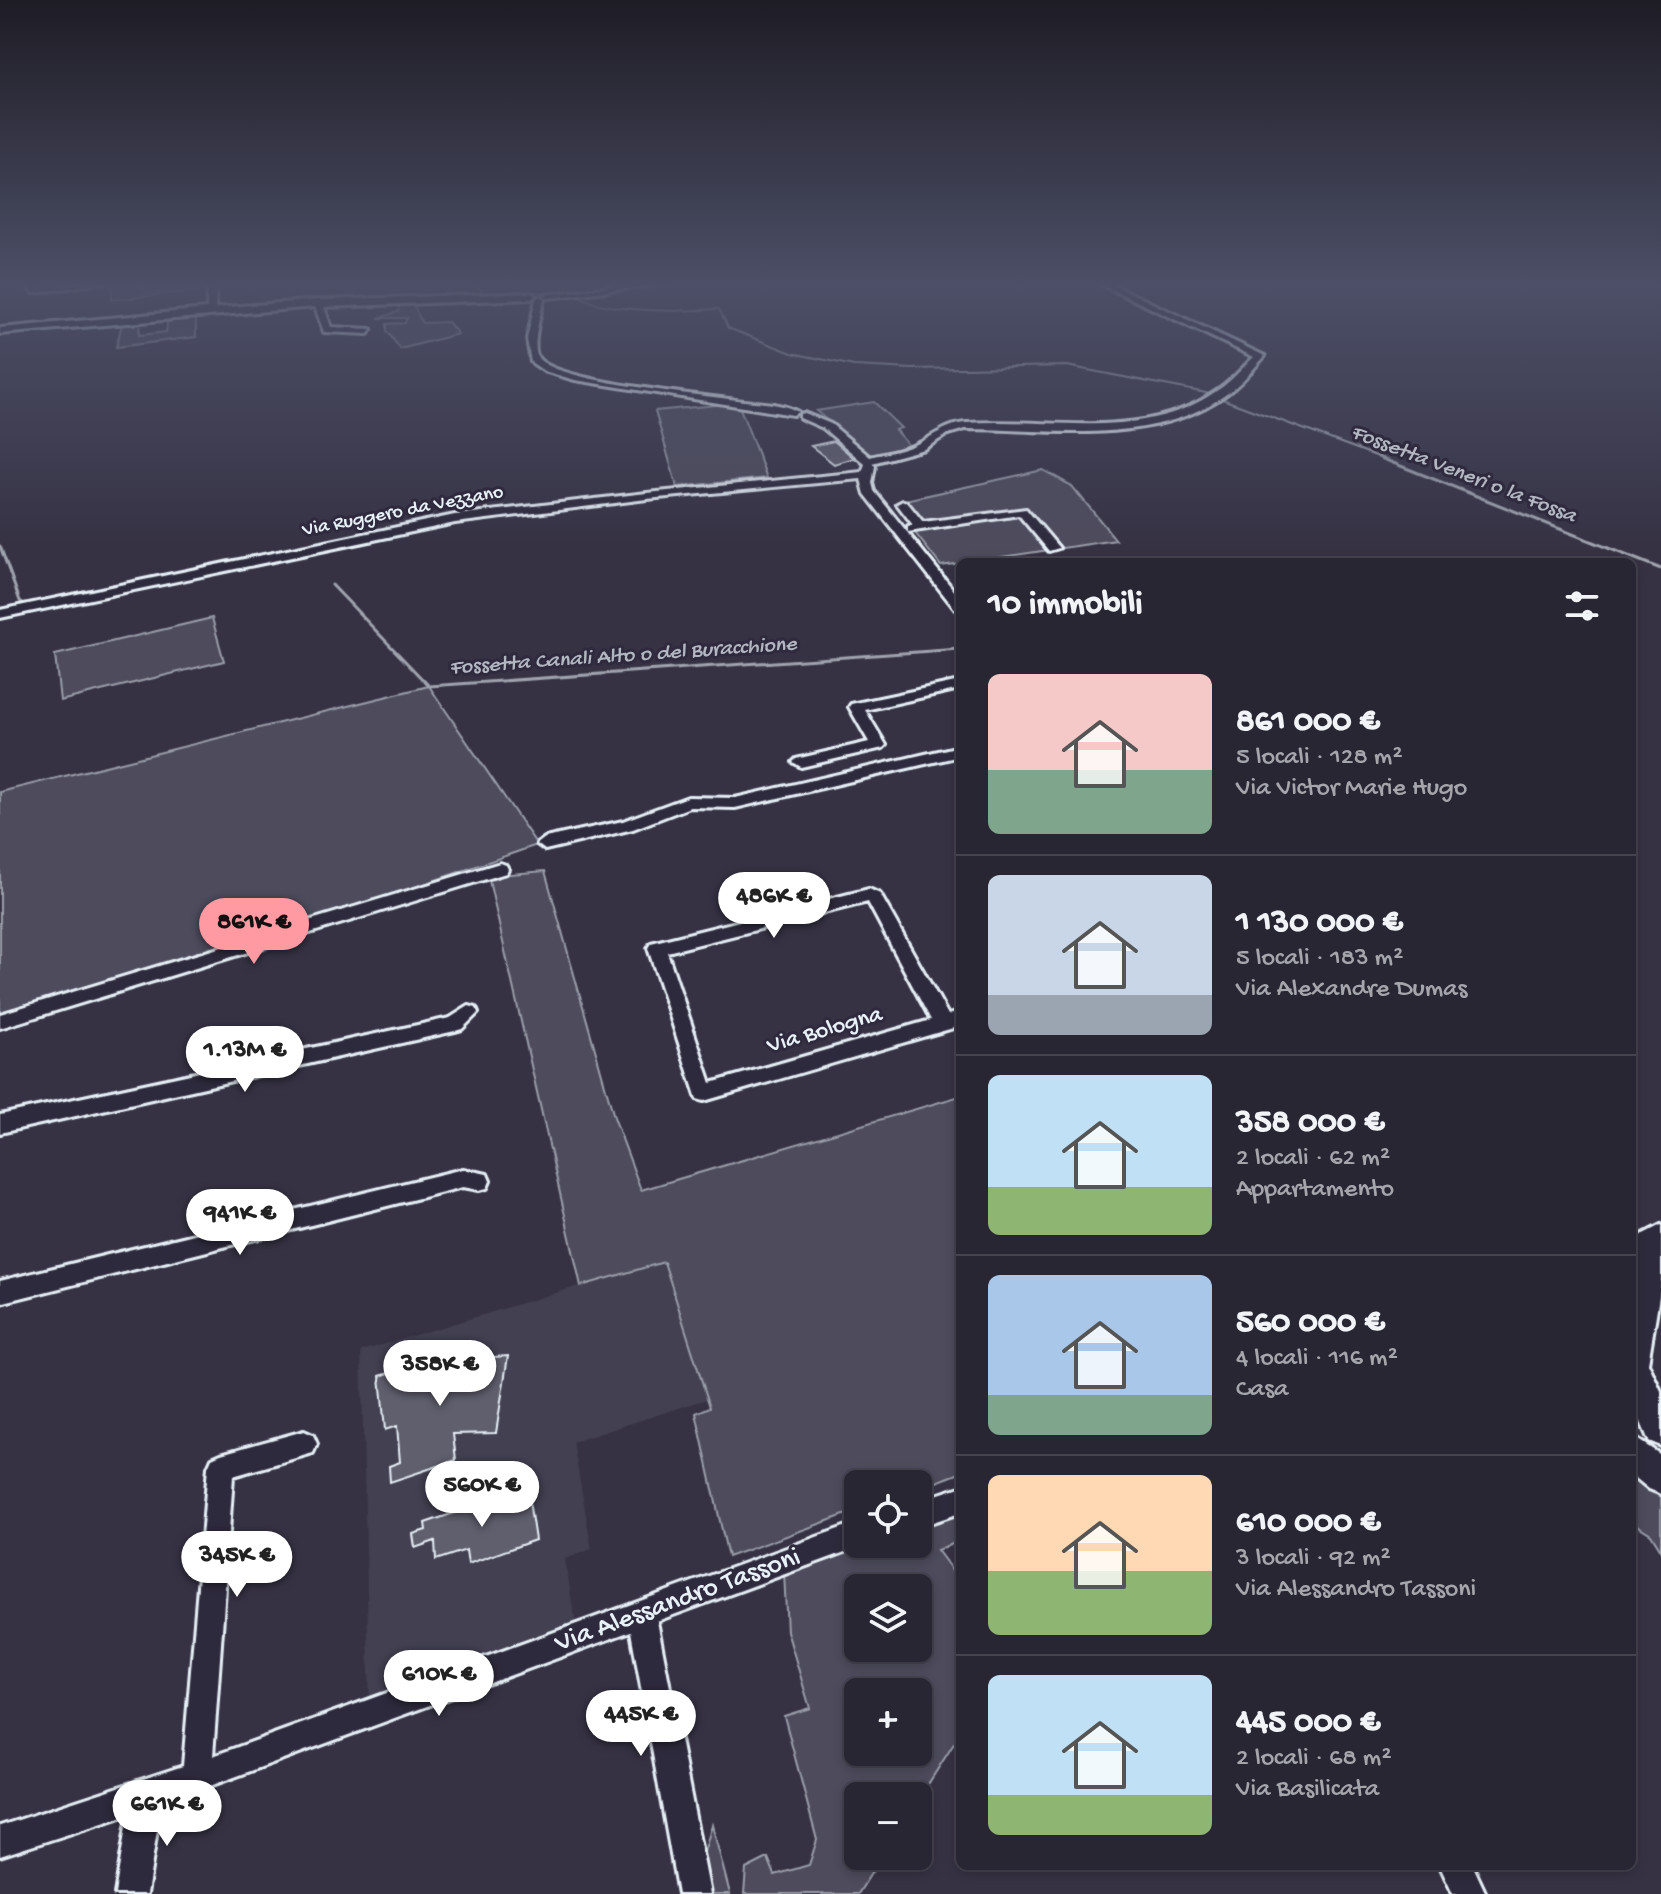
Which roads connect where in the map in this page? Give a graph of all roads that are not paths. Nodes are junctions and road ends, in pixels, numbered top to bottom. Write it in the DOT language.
graph roads {
  1 [pos="549,370"];
  2 [pos="1245,370"];
  3 [pos="868,468"];
  4 [pos="903,504"];
  5 [pos="920,526"];
  6 [pos="901,532"];
  7 [pos="1053,548"];
  8 [pos="956,601"];
  9 [pos="0,614"];
  10 [pos="956,686"];
  11 [pos="956,752"];
  12 [pos="801,762"];
  13 [pos="545,844"];
  14 [pos="500,869"];
  15 [pos="469,1013"];
  16 [pos="0,1021"];
  17 [pos="951,1022"];
  18 [pos="0,1124"];
  19 [pos="479,1181"];
  20 [pos="1661,1238"];
  21 [pos="1636,1254"];
  22 [pos="1661,1255"];
  23 [pos="0,1292"];
  24 [pos="1636,1335"];
  25 [pos="1636,1367"];
  26 [pos="1661,1429"];
  27 [pos="304,1444"];
  28 [pos="1636,1456"];
  29 [pos="1661,1477"];
  30 [pos="956,1501"];
  31 [pos="932,1509"];
  32 [pos="844,1540"];
  33 [pos="642,1613"];
  34 [pos="197,1776"];
  35 [pos="147,1793"];
  36 [pos="0,1841"];
  37 [pos="1458,1870"];
  38 [pos="131,1894"];
  39 [pos="694,1894"];
  40 [pos="1470,1894"];
  1 -- 3 [label="street"];
  2 -- 3 [label="street, Via Ruggero da Vezzano"];
  3 -- 6 [label="street"];
  3 -- 9 [label="street, Via Ruggero da Vezzano"];
  4 -- 5 [label="street"];
  5 -- 6 [label="street"];
  5 -- 7 [label="street"];
  6 -- 8 [label="street"];
  10 -- 12 [label="street"];
  11 -- 13 [label="street"];
  14 -- 16 [label="street"];
  15 -- 18 [label="street"];
  17 -- 17 [label="street, Via Bologna"];
  19 -- 23 [label="street"];
  20 -- 21 [label="main road"];
  22 -- 24 [label="main road"];
  25 -- 26 [label="main road"];
  27 -- 34 [label="street"];
  28 -- 29 [label="main road"];
  30 -- 31 [label="street"];
  32 -- 33 [label="street, Via Alessandro Tassoni"];
  33 -- 34 [label="street, Via Alessandro Tassoni"];
  33 -- 39 [label="street"];
  34 -- 35 [label="street, Via Alessandro Tassoni"];
  35 -- 36 [label="street, Via Alessandro Tassoni"];
  35 -- 38 [label="street"];
  37 -- 40 [label="street"];
}
